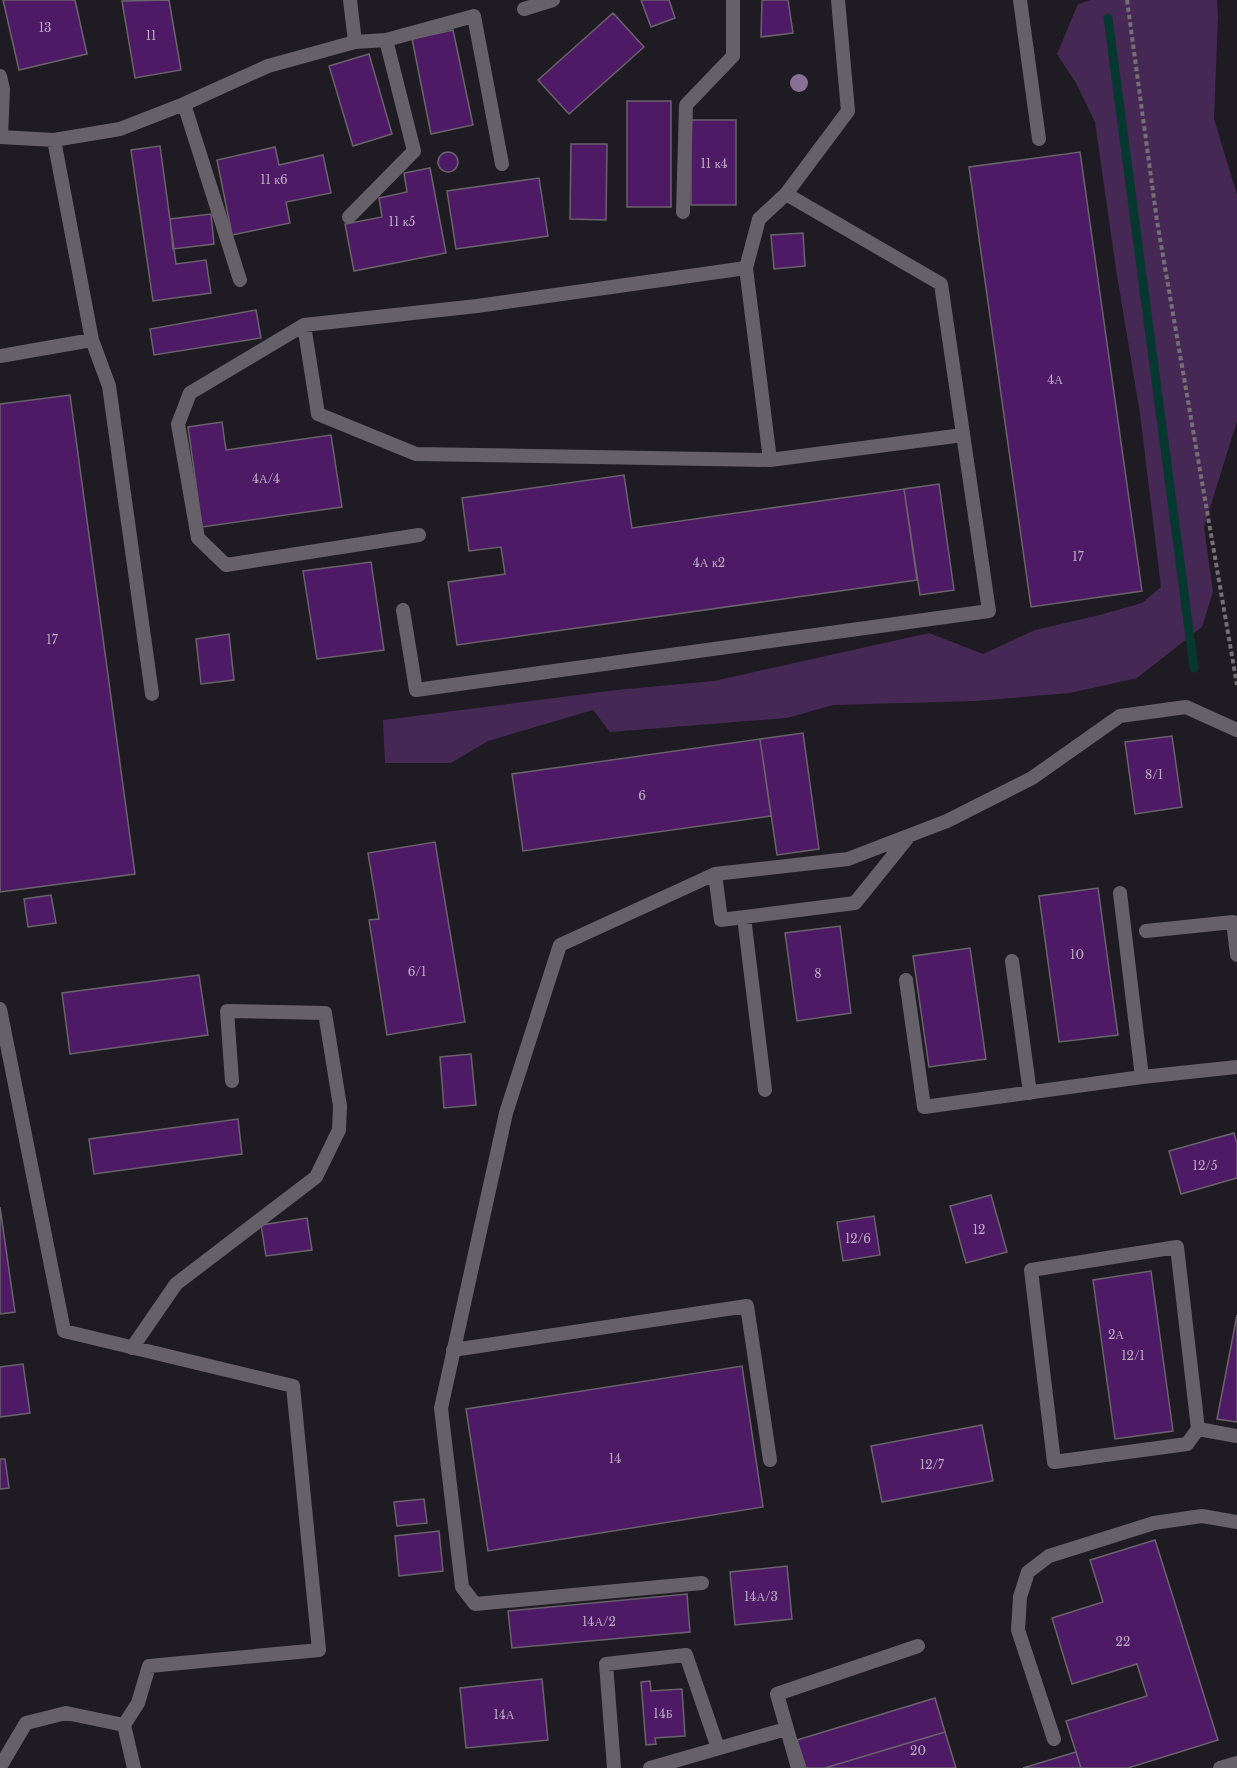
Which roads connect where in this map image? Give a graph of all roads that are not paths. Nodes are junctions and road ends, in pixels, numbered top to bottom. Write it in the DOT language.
graph roads {
  1 [pos="350,0"];
  2 [pos="553,0"];
  3 [pos="733,0"];
  4 [pos="838,0"];
  5 [pos="1020,0"];
  6 [pos="524,9"];
  7 [pos="386,40"];
  8 [pos="356,42"];
  9 [pos="0,76"];
  10 [pos="184,104"];
  11 [pos="1,137"];
  12 [pos="1039,139"];
  13 [pos="54,140"];
  14 [pos="502,164"];
  15 [pos="786,194"];
  16 [pos="683,212"];
  17 [pos="349,217"];
  18 [pos="746,268"];
  19 [pos="240,280"];
  20 [pos="304,325"];
  21 [pos="92,340"];
  22 [pos="0,356"];
  23 [pos="963,435"];
  24 [pos="770,460"];
  25 [pos="419,534"];
  26 [pos="404,610"];
  27 [pos="152,694"];
  28 [pos="1237,730"];
  29 [pos="910,835"];
  30 [pos="715,874"];
  31 [pos="1120,892"];
  32 [pos="744,917"];
  33 [pos="1235,918"];
  34 [pos="1146,931"];
  35 [pos="1237,954"];
  36 [pos="1012,961"];
  37 [pos="906,980"];
  38 [pos="0,1009"];
  39 [pos="1237,1067"];
  40 [pos="1142,1077"];
  41 [pos="232,1081"];
  42 [pos="765,1090"];
  43 [pos="1030,1093"];
  44 [pos="132,1348"];
  45 [pos="453,1350"];
  46 [pos="1198,1429"];
  47 [pos="1237,1436"];
  48 [pos="770,1460"];
  49 [pos="1237,1522"];
  50 [pos="702,1583"];
  51 [pos="918,1647"];
  52 [pos="124,1725"];
  53 [pos="786,1729"];
  54 [pos="1054,1739"];
  55 [pos="718,1748"];
  56 [pos="1237,1763"];
  57 [pos="0,1767"];
  58 [pos="134,1768"];
  59 [pos="614,1768"];
  60 [pos="650,1768"];
  61 [pos="798,1768"];
  62 [pos="1220,1768"];
  1 -- 8 [label="lane"];
  2 -- 6 [label="lane"];
  3 -- 16 [label="lane"];
  4 -- 15 [label="lane"];
  5 -- 12 [label="lane"];
  7 -- 8 [label="lane"];
  7 -- 14 [label="lane"];
  7 -- 17 [label="lane"];
  8 -- 10 [label="lane"];
  9 -- 11 [label="lane"];
  10 -- 13 [label="lane"];
  10 -- 19 [label="lane"];
  11 -- 13 [label="lane"];
  13 -- 21 [label="lane"];
  15 -- 18 [label="lane"];
  15 -- 23 [label="lane"];
  18 -- 20 [label="lane"];
  18 -- 24 [label="lane"];
  20 -- 24 [label="lane"];
  20 -- 25 [label="lane"];
  21 -- 22 [label="lane"];
  21 -- 27 [label="lane"];
  23 -- 24 [label="lane"];
  23 -- 26 [label="lane"];
  28 -- 29 [label="lane"];
  29 -- 30 [label="lane"];
  29 -- 32 [label="lane"];
  30 -- 32 [label="lane"];
  30 -- 45 [label="lane"];
  31 -- 40 [label="lane"];
  32 -- 42 [label="lane"];
  33 -- 34 [label="lane"];
  33 -- 35 [label="lane"];
  36 -- 43 [label="lane"];
  37 -- 43 [label="lane"];
  38 -- 44 [label="lane"];
  39 -- 40 [label="lane"];
  40 -- 43 [label="lane"];
  41 -- 44 [label="lane"];
  44 -- 52 [label="lane"];
  45 -- 48 [label="lane"];
  45 -- 50 [label="lane"];
  46 -- 46 [label="lane"];
  46 -- 47 [label="lane"];
  49 -- 54 [label="lane"];
  51 -- 53 [label="lane"];
  52 -- 57 [label="lane"];
  52 -- 58 [label="lane"];
  53 -- 55 [label="lane"];
  53 -- 61 [label="lane"];
  55 -- 59 [label="lane"];
  55 -- 60 [label="lane"];
  56 -- 62 [label="lane"];
}
